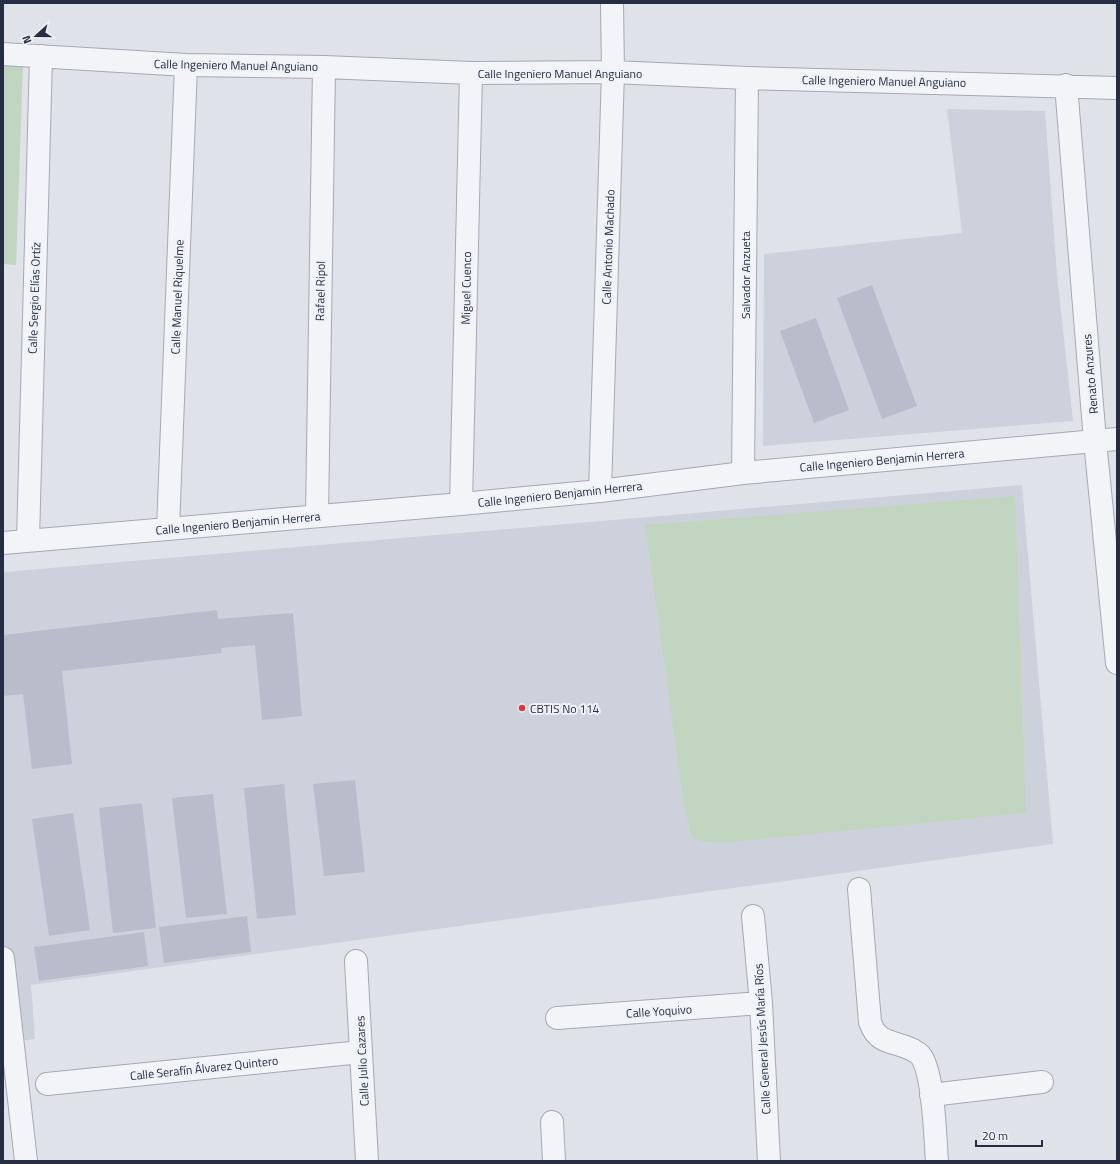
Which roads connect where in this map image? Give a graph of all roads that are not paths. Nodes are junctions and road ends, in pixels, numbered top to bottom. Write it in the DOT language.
graph roads {
  1 [pos="612,3"];
  2 [pos="3,54"];
  3 [pos="41,56"];
  4 [pos="186,65"];
  5 [pos="324,67"];
  6 [pos="613,72"];
  7 [pos="471,73"];
  8 [pos="746,78"];
  9 [pos="1066,85"];
  10 [pos="1117,88"];
  11 [pos="1117,439"];
  12 [pos="1095,441"];
  13 [pos="743,473"];
  14 [pos="600,490"];
  15 [pos="461,504"];
  16 [pos="317,515"];
  17 [pos="168,529"];
  18 [pos="28,540"];
  19 [pos="3,543"];
  20 [pos="1117,663"];
  21 [pos="859,889"];
  22 [pos="753,916"];
  23 [pos="3,958"];
  24 [pos="356,961"];
  25 [pos="761,1003"];
  26 [pos="557,1018"];
  27 [pos="361,1052"];
  28 [pos="1042,1082"];
  29 [pos="47,1084"];
  30 [pos="931,1095"];
  31 [pos="552,1122"];
  32 [pos="26,1161"];
  33 [pos="367,1161"];
  34 [pos="554,1161"];
  35 [pos="769,1161"];
  36 [pos="937,1161"];
  1 -- 6 [label="street, Calle Antonio Machado"];
  2 -- 3 [label="street, Calle Ingeniero Manuel Anguiano"];
  3 -- 4 [label="street, Calle Ingeniero Manuel Anguiano"];
  3 -- 18 [label="street, Calle Sergio Elías Ortíz"];
  4 -- 5 [label="street, Calle Ingeniero Manuel Anguiano"];
  4 -- 17 [label="street, Calle Manuel Riquelme"];
  5 -- 7 [label="street, Calle Ingeniero Manuel Anguiano"];
  5 -- 16 [label="street, Rafael Ripol"];
  6 -- 7 [label="street, Calle Ingeniero Manuel Anguiano"];
  6 -- 8 [label="street, Calle Ingeniero Manuel Anguiano"];
  6 -- 14 [label="street, Calle Antonio Machado"];
  7 -- 15 [label="street, Miguel Cuenco"];
  8 -- 9 [label="street, Calle Ingeniero Manuel Anguiano"];
  8 -- 13 [label="street, Salvador Anzueta"];
  9 -- 10 [label="street, Calle Ingeniero Manuel Anguiano"];
  9 -- 12 [label="street, Renato Anzures"];
  11 -- 12 [label="street, Calle Ingeniero Benjamin Herrera"];
  12 -- 13 [label="street, Calle Ingeniero Benjamin Herrera"];
  12 -- 20 [label="street, Renato Anzures"];
  13 -- 14 [label="street, Calle Ingeniero Benjamin Herrera"];
  14 -- 15 [label="street, Calle Ingeniero Benjamin Herrera"];
  15 -- 16 [label="street, Calle Ingeniero Benjamin Herrera"];
  16 -- 17 [label="street, Calle Ingeniero Benjamin Herrera"];
  17 -- 18 [label="street, Calle Ingeniero Benjamin Herrera"];
  18 -- 19 [label="street, Calle Ingeniero Benjamin Herrera"];
  21 -- 30 [label="street"];
  22 -- 25 [label="street, Calle General Jesús María Ríos"];
  23 -- 32 [label="street"];
  24 -- 27 [label="street, Calle Julio Cazares"];
  25 -- 26 [label="street, Calle Yoquivo"];
  25 -- 35 [label="street, Calle General Jesús María Ríos"];
  27 -- 29 [label="street, Calle Serafín Álvarez Quintero"];
  27 -- 33 [label="street, Calle Julio Cazares"];
  28 -- 30 [label="street"];
  30 -- 36 [label="street"];
  31 -- 34 [label="street"];
}
